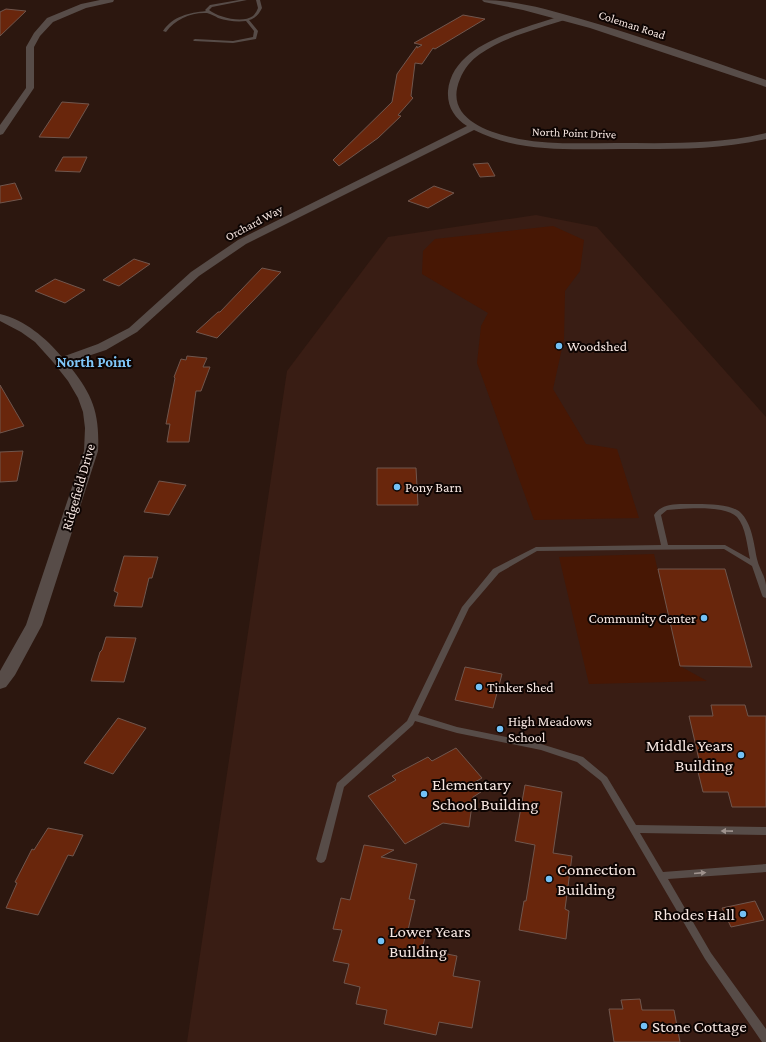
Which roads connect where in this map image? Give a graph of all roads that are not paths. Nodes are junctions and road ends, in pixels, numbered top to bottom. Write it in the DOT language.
graph roads {
  1 [pos="110,0"];
  2 [pos="245,0"];
  3 [pos="258,0"];
  4 [pos="487,0"];
  5 [pos="500,1"];
  6 [pos="209,12"];
  7 [pos="564,17"];
  8 [pos="247,20"];
  9 [pos="165,31"];
  10 [pos="195,40"];
  11 [pos="766,84"];
  12 [pos="475,126"];
  13 [pos="0,132"];
  14 [pos="766,136"];
  15 [pos="0,317"];
  16 [pos="59,362"];
  17 [pos="665,548"];
  18 [pos="755,565"];
  19 [pos="766,595"];
  20 [pos="0,683"];
  21 [pos="413,717"];
  22 [pos="634,829"];
  23 [pos="766,831"];
  24 [pos="321,859"];
  25 [pos="766,868"];
  26 [pos="661,876"];
  27 [pos="766,1038"];
  1 -- 13 [label="street"];
  2 -- 6 [label="lane"];
  3 -- 8 [label="lane"];
  4 -- 5 [label="street, Coleman Road"];
  5 -- 7 [label="street, Coleman Road"];
  6 -- 8 [label="lane"];
  6 -- 9 [label="lane"];
  7 -- 11 [label="street, Coleman Road"];
  7 -- 12 [label="street, North Point Drive"];
  8 -- 10 [label="lane"];
  12 -- 14 [label="street, North Point Drive"];
  12 -- 16 [label="street, Orchard Way"];
  15 -- 16 [label="street, Ridgefield Drive"];
  16 -- 20 [label="street, Ridgefield Drive"];
  17 -- 18 [label="lane"];
  17 -- 18 [label="lane"];
  17 -- 21 [label="lane"];
  18 -- 19 [label="lane"];
  21 -- 22 [label="lane"];
  21 -- 24 [label="lane"];
  23 -- 22 [label="lane, one-way"];
  22 -- 26 [label="lane"];
  26 -- 25 [label="lane, one-way"];
  26 -- 27 [label="lane"];
}
